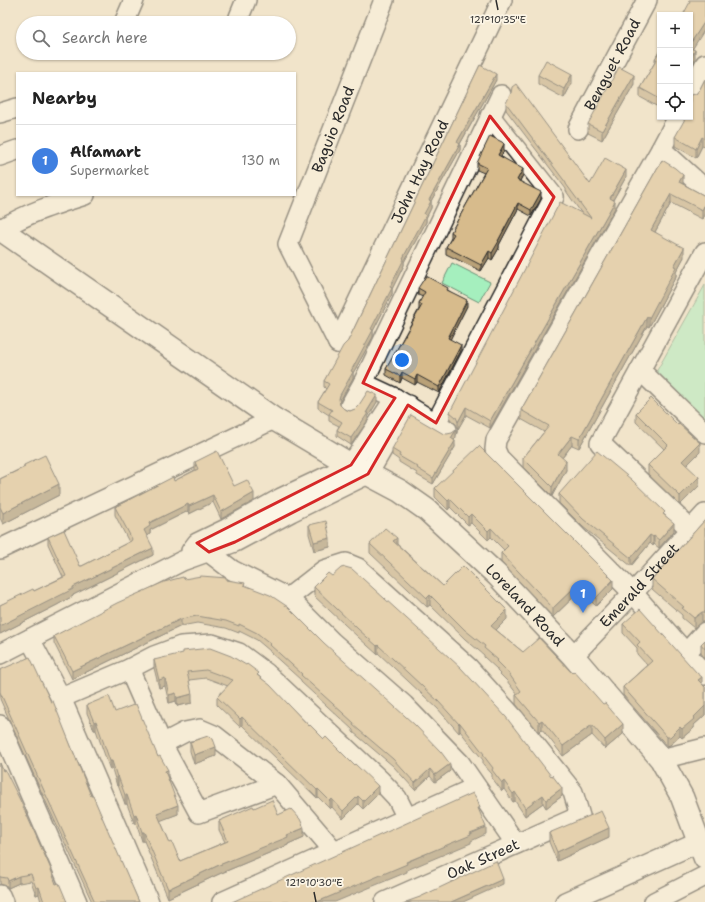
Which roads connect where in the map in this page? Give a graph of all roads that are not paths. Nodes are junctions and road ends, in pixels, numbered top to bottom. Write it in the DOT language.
graph roads {
  1 [pos="134,0"];
  2 [pos="246,0"];
  3 [pos="384,0"];
  4 [pos="502,0"];
  5 [pos="647,0"];
  6 [pos="127,16"];
  7 [pos="239,16"];
  8 [pos="705,64"];
  9 [pos="693,87"];
  10 [pos="501,95"];
  11 [pos="16,108"];
  12 [pos="0,113"];
  13 [pos="490,116"];
  14 [pos="676,120"];
  15 [pos="578,129"];
  16 [pos="661,149"];
  17 [pos="16,150"];
  18 [pos="0,156"];
  19 [pos="705,189"];
  20 [pos="81,196"];
  21 [pos="0,229"];
  22 [pos="705,252"];
  23 [pos="338,343"];
  24 [pos="640,370"];
  25 [pos="363,383"];
  26 [pos="402,402"];
  27 [pos="350,406"];
  28 [pos="274,420"];
  29 [pos="705,433"];
  30 [pos="359,469"];
  31 [pos="705,514"];
  32 [pos="691,530"];
  33 [pos="203,547"];
  34 [pos="0,549"];
  35 [pos="633,594"];
  36 [pos="288,598"];
  37 [pos="705,632"];
  38 [pos="30,639"];
  39 [pos="686,653"];
  40 [pos="0,654"];
  41 [pos="573,656"];
  42 [pos="129,669"];
  43 [pos="705,675"];
  44 [pos="60,698"];
  45 [pos="0,725"];
  46 [pos="162,744"];
  47 [pos="705,748"];
  48 [pos="661,759"];
  49 [pos="277,784"];
  50 [pos="476,787"];
  51 [pos="407,818"];
  52 [pos="516,844"];
  53 [pos="702,850"];
  54 [pos="334,851"];
  55 [pos="705,876"];
  56 [pos="0,895"];
  57 [pos="3,902"];
  58 [pos="76,902"];
  59 [pos="149,902"];
  60 [pos="222,902"];
  61 [pos="385,902"];
  62 [pos="565,902"];
  63 [pos="654,902"];
  1 -- 6 [label="street"];
  2 -- 7 [label="street"];
  3 -- 23 [label="street, Baguio Road"];
  4 -- 23 [label="street, John Hay Road"];
  5 -- 15 [label="street, Benguet Road"];
  8 -- 9 [label="street"];
  10 -- 13 [label="street"];
  11 -- 12 [label="street"];
  13 -- 25 [label="street"];
  13 -- 26 [label="street"];
  14 -- 16 [label="street"];
  16 -- 19 [label="street"];
  16 -- 35 [label="street"];
  17 -- 18 [label="street"];
  20 -- 21 [label="street"];
  21 -- 28 [label="street, Loreland Road"];
  22 -- 24 [label="street"];
  24 -- 29 [label="street"];
  24 -- 32 [label="street"];
  25 -- 26 [label="street"];
  25 -- 27 [label="street"];
  26 -- 30 [label="street"];
  28 -- 30 [label="street, Loreland Road"];
  28 -- 34 [label="street"];
  30 -- 33 [label="street"];
  30 -- 41 [label="street, Loreland Road"];
  31 -- 32 [label="street, Emerald Street"];
  32 -- 35 [label="street, Emerald Street"];
  33 -- 36 [label="street"];
  33 -- 38 [label="street"];
  35 -- 39 [label="street"];
  35 -- 41 [label="street, Emerald Street"];
  36 -- 50 [label="street"];
  36 -- 52 [label="street, Oak Street"];
  37 -- 39 [label="street"];
  38 -- 40 [label="street"];
  38 -- 44 [label="street"];
  39 -- 43 [label="street"];
  41 -- 48 [label="street, Loreland Road"];
  42 -- 44 [label="street"];
  42 -- 46 [label="street"];
  42 -- 51 [label="street"];
  44 -- 59 [label="street"];
  45 -- 58 [label="street"];
  46 -- 49 [label="street"];
  46 -- 49 [label="street"];
  47 -- 48 [label="street"];
  48 -- 53 [label="street, Loreland Road"];
  49 -- 54 [label="street"];
  50 -- 51 [label="street"];
  50 -- 52 [label="street"];
  51 -- 54 [label="street"];
  52 -- 61 [label="street, Oak Street"];
  53 -- 62 [label="street"];
  54 -- 60 [label="street"];
  55 -- 63 [label="street"];
  56 -- 57 [label="street"];
}
